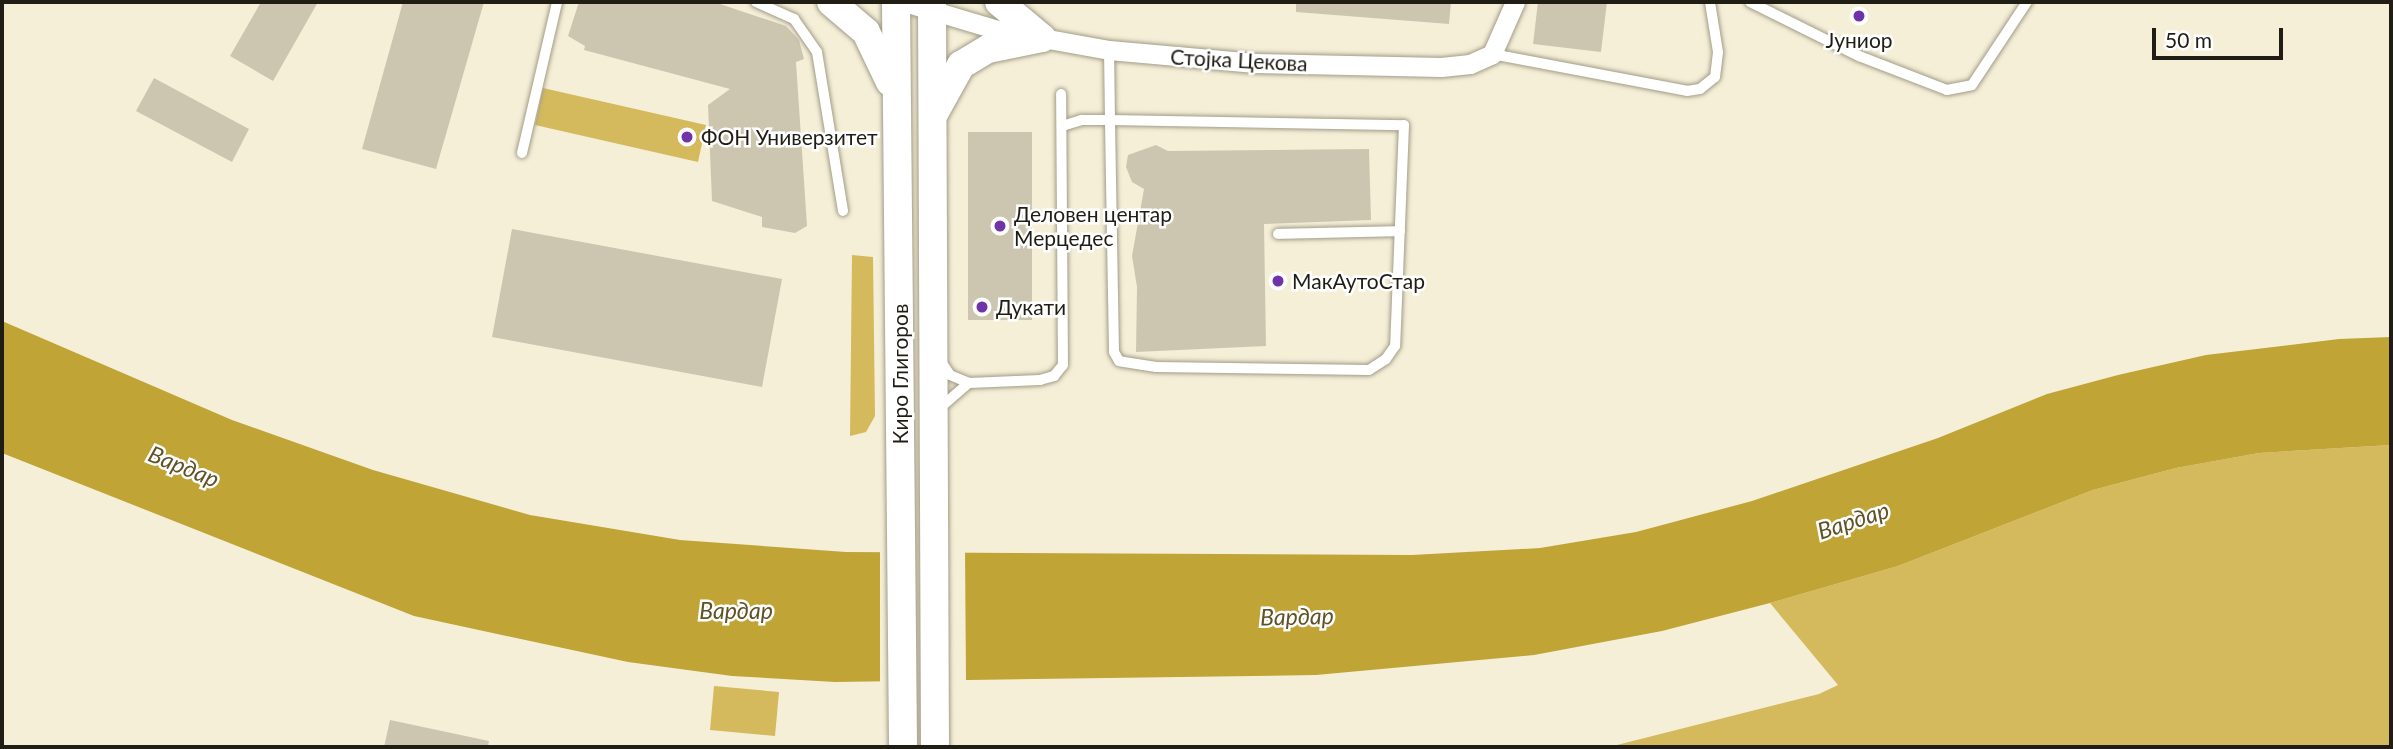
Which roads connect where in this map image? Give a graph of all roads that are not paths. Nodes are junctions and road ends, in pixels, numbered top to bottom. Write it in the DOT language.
graph roads {
  1 [pos="557,2"];
  2 [pos="756,2"];
  3 [pos="831,2"];
  4 [pos="896,2"];
  5 [pos="904,2"];
  6 [pos="999,2"];
  7 [pos="1515,2"];
  8 [pos="1710,2"];
  9 [pos="1750,2"];
  10 [pos="2026,2"];
  11 [pos="932,6"];
  12 [pos="1042,38"];
  13 [pos="1109,50"];
  14 [pos="1492,54"];
  15 [pos="1061,94"];
  16 [pos="899,113"];
  17 [pos="932,118"];
  18 [pos="1110,120"];
  19 [pos="1062,126"];
  20 [pos="522,153"];
  21 [pos="843,211"];
  22 [pos="1400,232"];
  23 [pos="1278,234"];
  24 [pos="931,345"];
  25 [pos="969,383"];
  26 [pos="932,432"];
  27 [pos="903,747"];
  28 [pos="935,747"];
  1 -- 20 [label="lane"];
  2 -- 21 [label="lane"];
  3 -- 16 [label="street"];
  4 -- 16 [label="street, Киро Глигоров"];
  5 -- 11 [label="street, Стојка Цекова"];
  6 -- 12 [label="street"];
  7 -- 14 [label="street"];
  8 -- 14 [label="lane"];
  9 -- 10 [label="lane"];
  11 -- 12 [label="street, Стојка Цекова"];
  11 -- 17 [label="street, Киро Глигоров"];
  12 -- 13 [label="street, Стојка Цекова"];
  12 -- 17 [label="street"];
  13 -- 14 [label="street, Стојка Цекова"];
  13 -- 18 [label="lane"];
  15 -- 19 [label="lane"];
  16 -- 27 [label="street, Киро Глигоров"];
  17 -- 24 [label="street, Киро Глигоров"];
  18 -- 19 [label="lane"];
  18 -- 22 [label="lane"];
  18 -- 22 [label="lane"];
  19 -- 25 [label="lane"];
  22 -- 23 [label="lane"];
  24 -- 25 [label="lane"];
  24 -- 26 [label="street, Киро Глигоров"];
  25 -- 26 [label="lane"];
  26 -- 28 [label="street, Киро Глигоров"];
}
